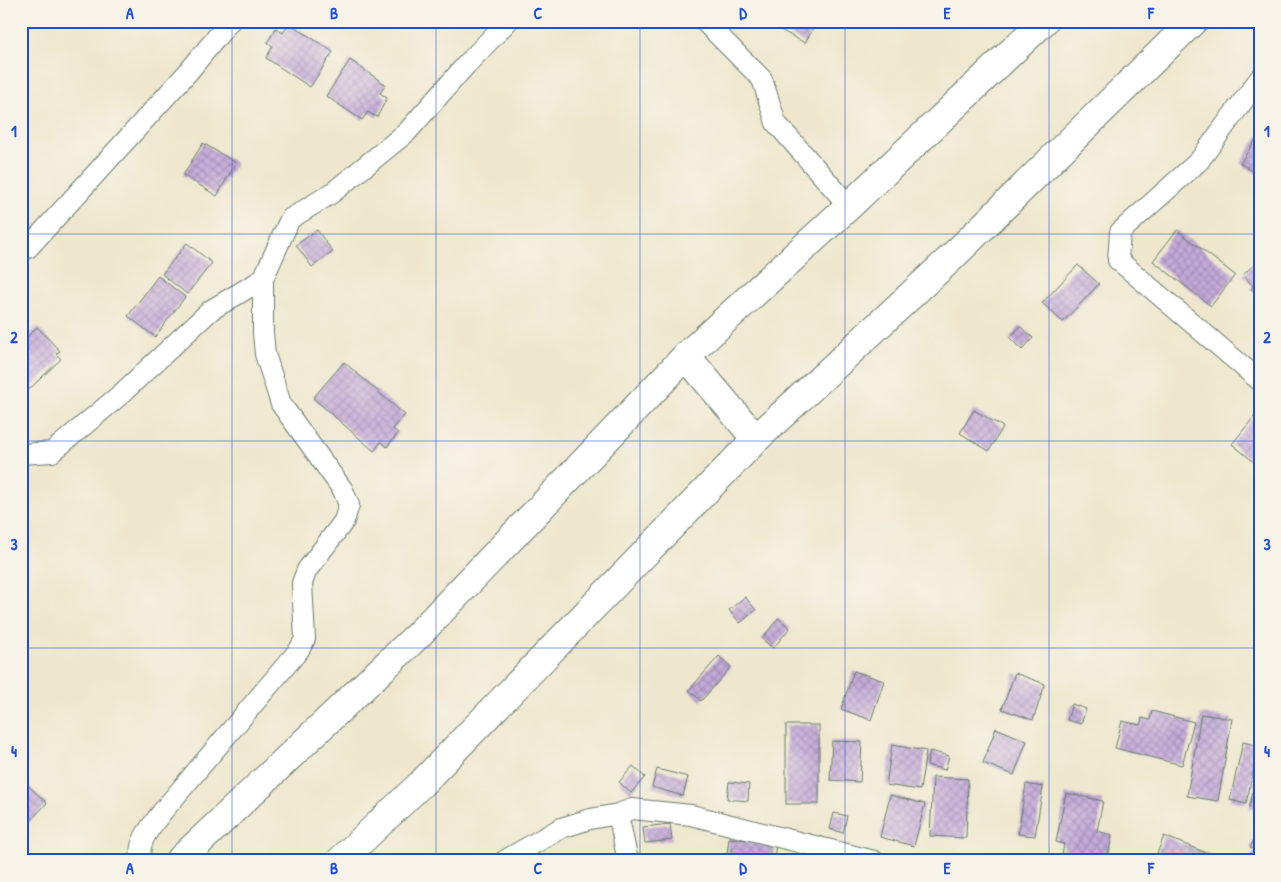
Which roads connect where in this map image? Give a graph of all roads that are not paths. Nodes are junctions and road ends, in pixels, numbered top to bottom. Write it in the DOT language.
graph roads {
  1 [pos="230,21"];
  2 [pos="508,21"];
  3 [pos="704,21"];
  4 [pos="1044,21"];
  5 [pos="1193,21"];
  6 [pos="1260,78"];
  7 [pos="849,206"];
  8 [pos="28,248"];
  9 [pos="263,279"];
  10 [pos="686,356"];
  11 [pos="1260,381"];
  12 [pos="756,439"];
  13 [pos="21,454"];
  14 [pos="618,814"];
  15 [pos="142,861"];
  16 [pos="179,861"];
  17 [pos="340,861"];
  18 [pos="504,861"];
  19 [pos="628,861"];
  20 [pos="874,861"];
  1 -- 8 [label="street"];
  2 -- 9 [label="street"];
  3 -- 7 [label="street"];
  4 -- 7 [label="highway"];
  5 -- 12 [label="highway"];
  6 -- 11 [label="street"];
  7 -- 10 [label="highway"];
  9 -- 13 [label="street"];
  9 -- 15 [label="street"];
  10 -- 12 [label="highway"];
  10 -- 16 [label="highway"];
  12 -- 17 [label="highway"];
  14 -- 18 [label="street"];
  14 -- 19 [label="street"];
  14 -- 20 [label="street"];
}
